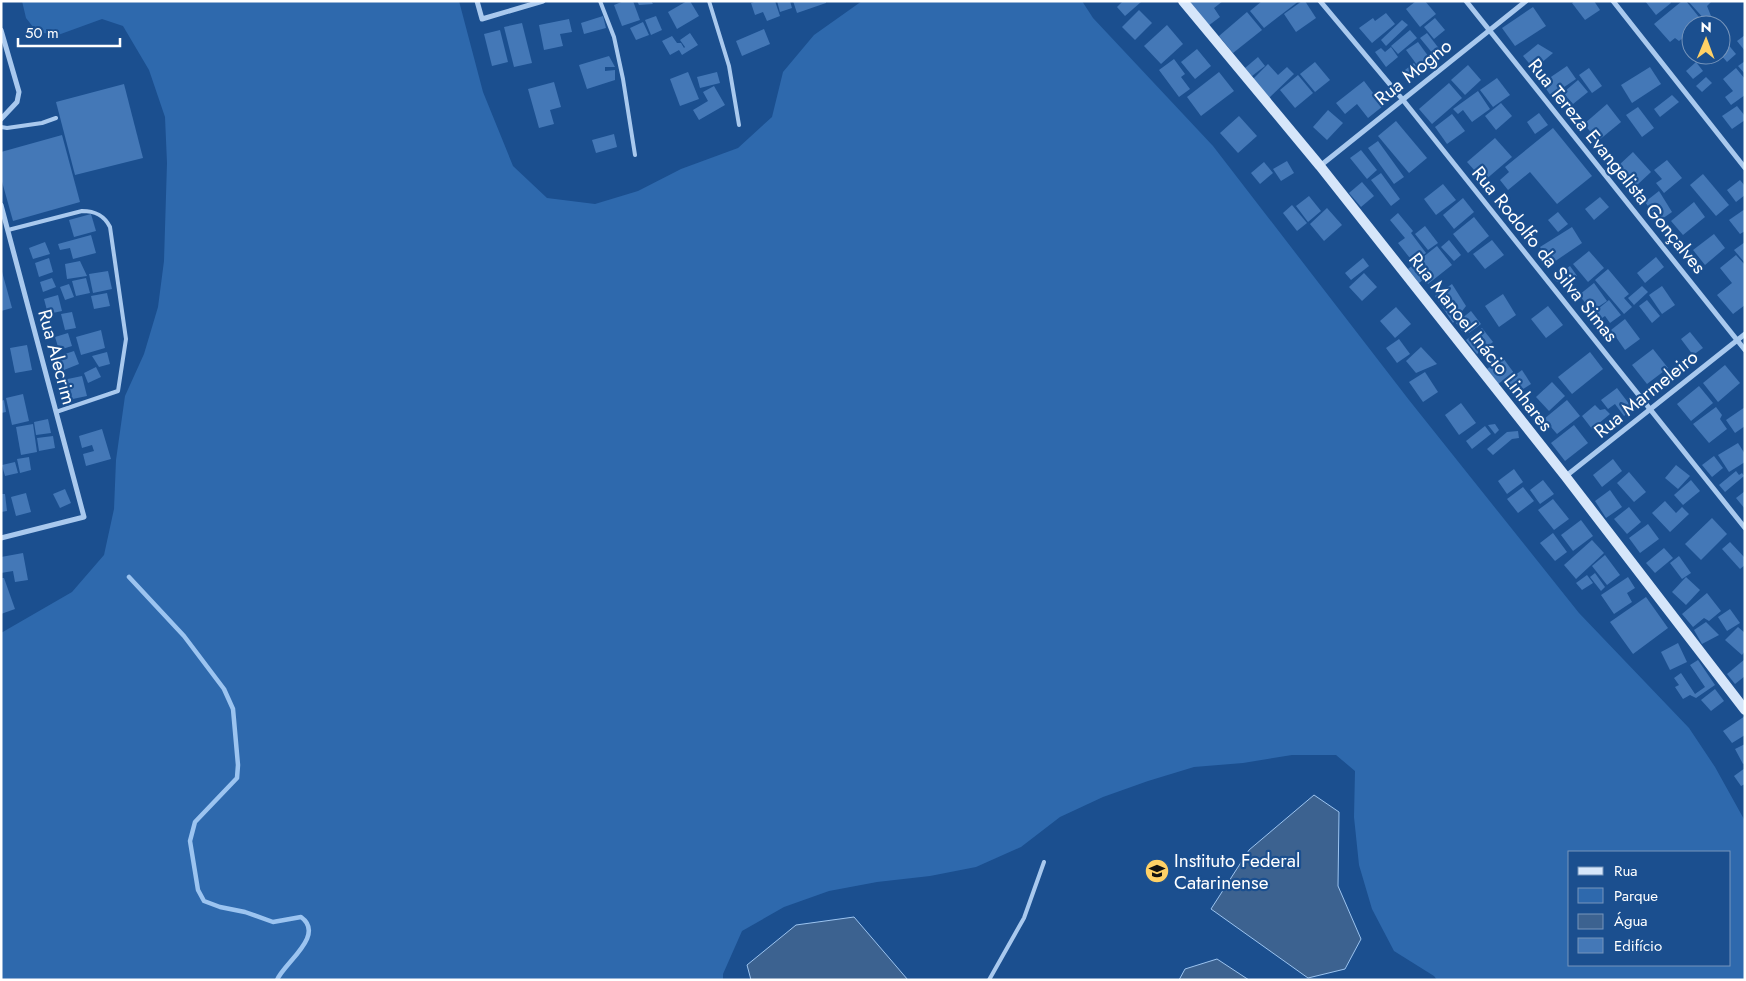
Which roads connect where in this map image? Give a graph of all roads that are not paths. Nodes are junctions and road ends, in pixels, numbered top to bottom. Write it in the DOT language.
graph roads {
  1 [pos="477,1"];
  2 [pos="543,1"];
  3 [pos="600,1"];
  4 [pos="709,1"];
  5 [pos="1183,1"];
  6 [pos="1320,1"];
  7 [pos="1466,1"];
  8 [pos="1526,1"];
  9 [pos="1613,1"];
  10 [pos="1,30"];
  11 [pos="1489,30"];
  12 [pos="1403,100"];
  13 [pos="56,118"];
  14 [pos="1,119"];
  15 [pos="739,125"];
  16 [pos="1,127"];
  17 [pos="635,155"];
  18 [pos="1320,166"];
  19 [pos="1745,168"];
  20 [pos="1,205"];
  21 [pos="8,230"];
  22 [pos="1745,334"];
  23 [pos="1737,340"];
  24 [pos="1745,350"];
  25 [pos="1650,410"];
  26 [pos="56,412"];
  27 [pos="1566,477"];
  28 [pos="1745,528"];
  29 [pos="1,538"];
  30 [pos="1745,710"];
  31 [pos="1044,862"];
  32 [pos="989,980"];
  1 -- 2 [label="street"];
  3 -- 17 [label="lane"];
  4 -- 15 [label="lane"];
  5 -- 18 [label="main road, Rua Manoel Inácio Linhares"];
  6 -- 12 [label="street, Rua Rodolfo da Silva Simas"];
  7 -- 11 [label="street, Rua Tereza Evangelista Gonçalves"];
  8 -- 11 [label="street, Rua Mogno"];
  9 -- 19 [label="street"];
  10 -- 14 [label="street"];
  11 -- 12 [label="street, Rua Mogno"];
  11 -- 23 [label="street, Rua Tereza Evangelista Gonçalves"];
  12 -- 18 [label="street, Rua Mogno"];
  12 -- 25 [label="street, Rua Rodolfo da Silva Simas"];
  13 -- 16 [label="lane"];
  18 -- 27 [label="main road, Rua Manoel Inácio Linhares"];
  20 -- 21 [label="street, Rua Alecrim"];
  21 -- 26 [label="street, Rua Alecrim"];
  21 -- 26 [label="lane"];
  22 -- 23 [label="street, Rua Marmeleiro"];
  23 -- 24 [label="street, Rua Tereza Evangelista Gonçalves"];
  23 -- 25 [label="street, Rua Marmeleiro"];
  25 -- 27 [label="street, Rua Marmeleiro"];
  25 -- 28 [label="street, Rua Rodolfo da Silva Simas"];
  26 -- 29 [label="street, Rua Alecrim"];
  27 -- 30 [label="main road, Rua Manoel Inácio Linhares"];
  31 -- 32 [label="lane"];
}
